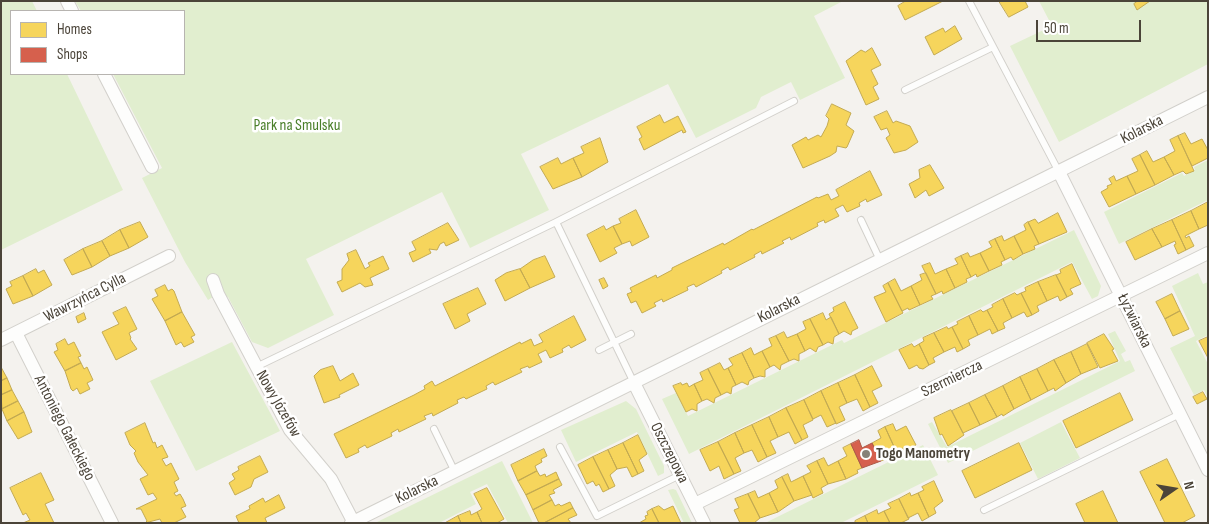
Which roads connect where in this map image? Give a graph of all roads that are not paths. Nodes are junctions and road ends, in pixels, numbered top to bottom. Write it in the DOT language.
graph roads {
  1 [pos="969,1"];
  2 [pos="993,47"];
  3 [pos="105,75"];
  4 [pos="906,90"];
  5 [pos="1208,97"];
  6 [pos="794,101"];
  7 [pos="152,168"];
  8 [pos="1059,172"];
  9 [pos="861,220"];
  10 [pos="556,222"];
  11 [pos="1208,252"];
  12 [pos="169,256"];
  13 [pos="879,258"];
  14 [pos="213,280"];
  15 [pos="1122,296"];
  16 [pos="16,333"];
  17 [pos="631,334"];
  18 [pos="1,340"];
  19 [pos="614,342"];
  20 [pos="599,350"];
  21 [pos="256,367"];
  22 [pos="634,383"];
  23 [pos="1180,414"];
  24 [pos="434,429"];
  25 [pos="560,447"];
  26 [pos="1208,470"];
  27 [pos="455,472"];
  28 [pos="680,475"];
  29 [pos="695,504"];
  30 [pos="984,510"];
  31 [pos="595,519"];
  32 [pos="352,522"];
  33 [pos="112,523"];
  34 [pos="704,523"];
  1 -- 2 [label="lane"];
  2 -- 4 [label="lane"];
  2 -- 8 [label="lane"];
  3 -- 7 [label="street"];
  5 -- 8 [label="street, Kolarska"];
  6 -- 10 [label="lane"];
  8 -- 13 [label="street, Kolarska"];
  8 -- 15 [label="street, Łyżwiarska"];
  9 -- 13 [label="lane"];
  10 -- 19 [label="lane"];
  10 -- 21 [label="lane"];
  11 -- 15 [label="street, Szermiercza"];
  12 -- 16 [label="street, Wawrzyńca Cylla"];
  13 -- 22 [label="street, Kolarska"];
  14 -- 21 [label="street, Nowy Józefów"];
  15 -- 23 [label="street, Łyżwiarska"];
  15 -- 29 [label="street, Szermiercza"];
  16 -- 18 [label="street, Wawrzyńca Cylla"];
  16 -- 33 [label="street, Antoniego Gałeckiego"];
  17 -- 19 [label="lane"];
  19 -- 20 [label="lane"];
  19 -- 22 [label="lane"];
  21 -- 32 [label="street, Nowy Józefów"];
  22 -- 27 [label="street, Kolarska"];
  22 -- 28 [label="street, Oszczepowa"];
  23 -- 26 [label="street, Łyżwiarska"];
  23 -- 30 [label="lane"];
  24 -- 27 [label="lane"];
  25 -- 31 [label="lane"];
  27 -- 32 [label="street, Kolarska"];
  28 -- 29 [label="street, Oszczepowa"];
  28 -- 31 [label="lane"];
  29 -- 34 [label="street, Oszczepowa"];
}
